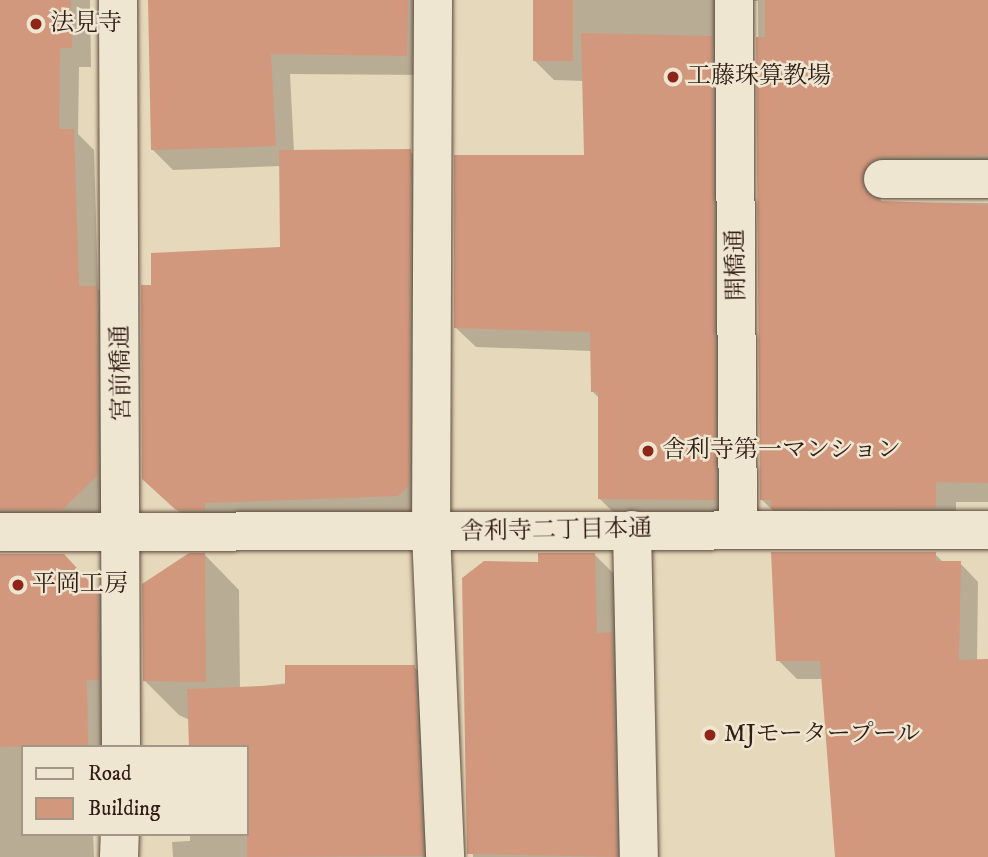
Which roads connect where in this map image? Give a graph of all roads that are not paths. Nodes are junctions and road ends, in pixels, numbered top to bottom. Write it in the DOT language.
graph roads {
  1 [pos="118,0"];
  2 [pos="433,0"];
  3 [pos="734,0"];
  4 [pos="883,179"];
  5 [pos="988,179"];
  6 [pos="738,529"];
  7 [pos="632,530"];
  8 [pos="988,530"];
  9 [pos="0,531"];
  10 [pos="124,531"];
  11 [pos="431,533"];
  12 [pos="121,745"];
  13 [pos="120,836"];
  14 [pos="119,857"];
  15 [pos="444,857"];
  16 [pos="639,857"];
  1 -- 10 [label="street, 宮前橋通"];
  2 -- 11 [label="street"];
  3 -- 6 [label="street, 開橋通"];
  4 -- 5 [label="street"];
  6 -- 7 [label="street, 舎利寺二丁目本通"];
  6 -- 8 [label="street, 舎利寺二丁目本通"];
  7 -- 11 [label="street, 舎利寺二丁目本通"];
  7 -- 16 [label="street"];
  9 -- 10 [label="street, 舎利寺二丁目本通"];
  10 -- 11 [label="street, 舎利寺二丁目本通"];
  10 -- 12 [label="street, 宮前橋通"];
  11 -- 15 [label="street"];
  13 -- 14 [label="street"];
}
